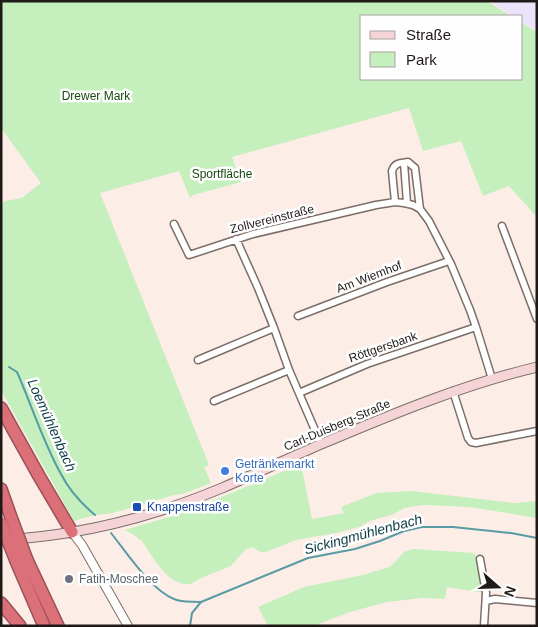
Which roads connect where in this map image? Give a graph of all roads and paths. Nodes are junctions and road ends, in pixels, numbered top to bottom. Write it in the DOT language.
graph roads {
  1 [pos="404,163"];
  2 [pos="395,202"];
  3 [pos="407,203"];
  4 [pos="420,209"];
  5 [pos="174,224"];
  6 [pos="502,226"];
  7 [pos="236,239"];
  8 [pos="449,260"];
  9 [pos="298,316"];
  10 [pos="537,319"];
  11 [pos="476,327"];
  12 [pos="274,328"];
  13 [pos="198,360"];
  14 [pos="537,367"];
  15 [pos="289,370"];
  16 [pos="492,379"];
  17 [pos="453,391"];
  18 [pos="299,393"];
  19 [pos="214,401"];
  20 [pos="1,408"];
  21 [pos="537,431"];
  22 [pos="321,444"];
  23 [pos="1,489"];
  24 [pos="7,522"];
  25 [pos="72,532"];
  26 [pos="1,540"];
  27 [pos="480,559"];
  28 [pos="21,560"];
  29 [pos="486,601"];
  30 [pos="1,602"];
  31 [pos="537,603"];
  32 [pos="20,626"];
  33 [pos="44,626"];
  34 [pos="58,626"];
  35 [pos="128,626"];
  36 [pos="484,626"];
  1 -- 2 [label="street"];
  1 -- 3 [label="street"];
  1 -- 4 [label="street"];
  2 -- 3 [label="street, Zollvereinstraße"];
  2 -- 7 [label="street, Zollvereinstraße"];
  3 -- 4 [label="street, Zollvereinstraße"];
  4 -- 8 [label="street"];
  5 -- 7 [label="street, Zollvereinstraße"];
  6 -- 10 [label="street"];
  7 -- 12 [label="street"];
  8 -- 9 [label="street, Am Wiemhof"];
  8 -- 11 [label="street"];
  11 -- 16 [label="street"];
  11 -- 18 [label="street, Röttgersbank"];
  12 -- 13 [label="street"];
  12 -- 15 [label="street"];
  14 -- 16 [label="main road, Carl-Duisberg-Straße"];
  15 -- 18 [label="street"];
  15 -- 19 [label="street"];
  16 -- 17 [label="main road, Carl-Duisberg-Straße"];
  17 -- 21 [label="street"];
  17 -- 22 [label="main road, Carl-Duisberg-Straße"];
  18 -- 22 [label="street"];
  20 -- 25 [label="highway"];
  22 -- 25 [label="main road, Carl-Duisberg-Straße"];
  23 -- 24 [label="highway"];
  24 -- 28 [label="highway, bridge"];
  25 -- 26 [label="main road, Carl-Duisberg-Straße"];
  25 -- 35 [label="street"];
  27 -- 29 [label="street"];
  28 -- 33 [label="highway"];
  28 -- 34 [label="highway"];
  29 -- 31 [label="street"];
  29 -- 36 [label="street"];
  30 -- 32 [label="highway"];
}
